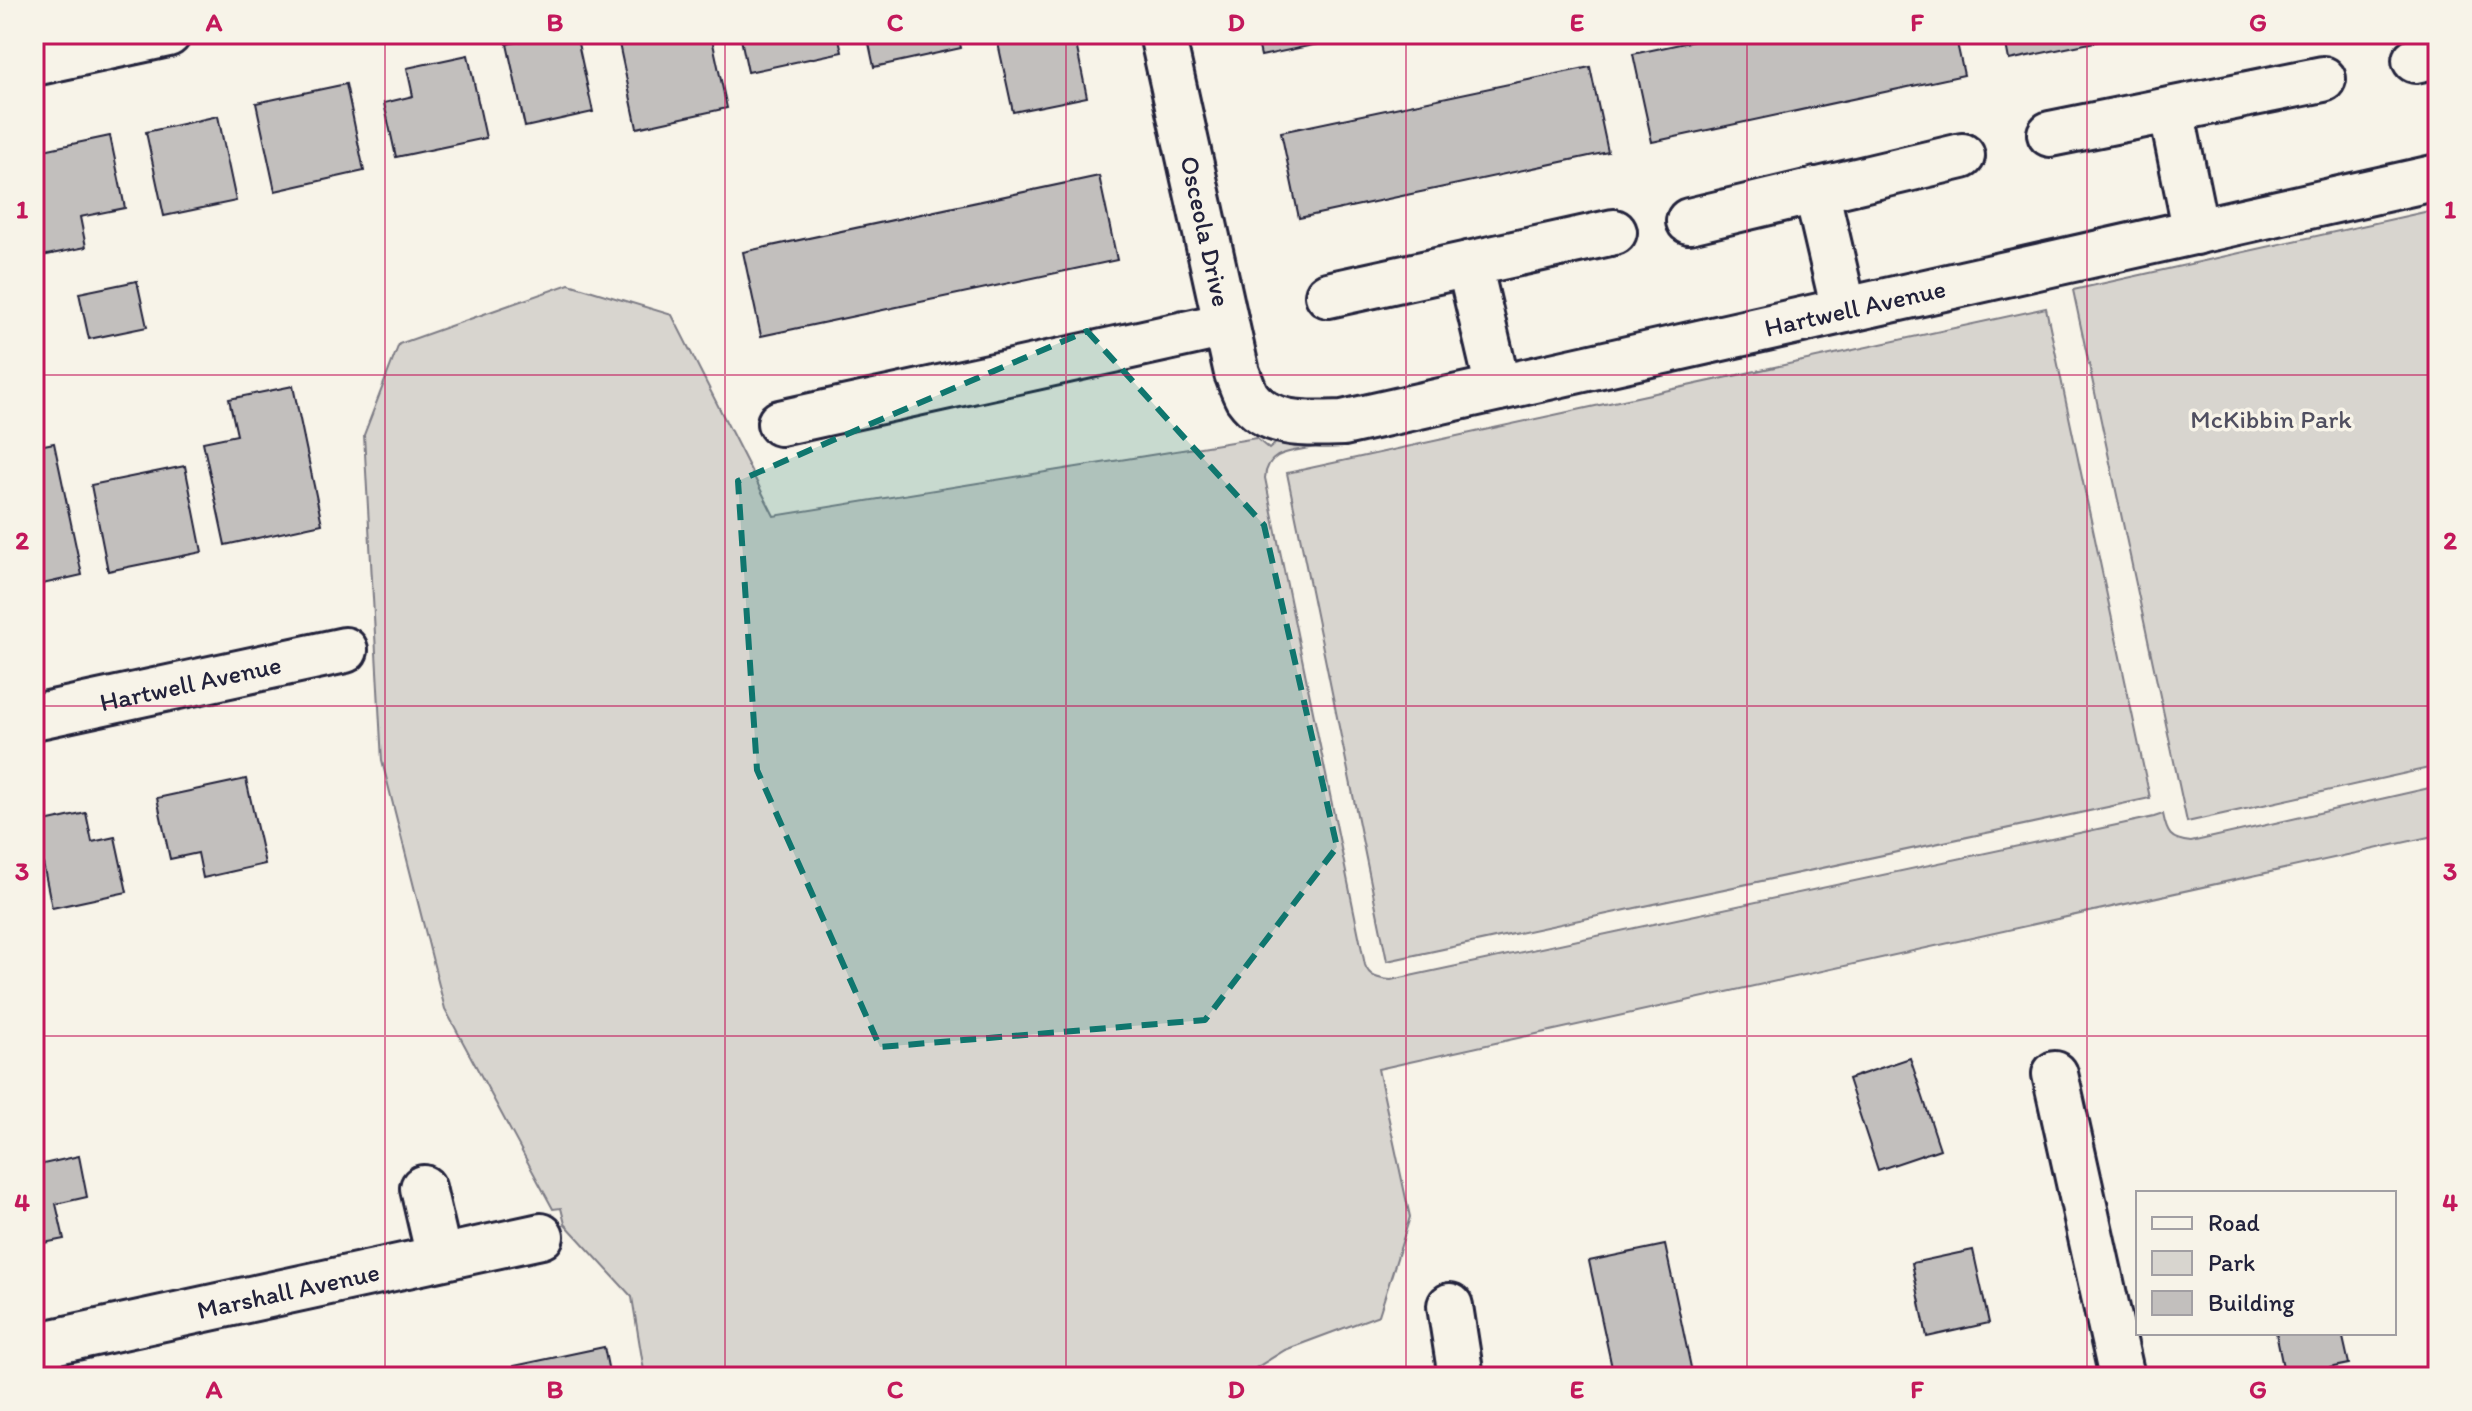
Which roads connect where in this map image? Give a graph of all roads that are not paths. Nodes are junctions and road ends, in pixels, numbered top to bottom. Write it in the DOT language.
graph roads {
  1 [pos="168,34"];
  2 [pos="1162,34"];
  3 [pos="75,44"];
  4 [pos="34,63"];
  5 [pos="2323,79"];
  6 [pos="2171,110"];
  7 [pos="2050,134"];
  8 [pos="1962,156"];
  9 [pos="2438,177"];
  10 [pos="1816,190"];
  11 [pos="1689,221"];
  12 [pos="1614,232"];
  13 [pos="2196,232"];
  14 [pos="1469,264"];
  15 [pos="1328,295"];
  16 [pos="1844,310"];
  17 [pos="1226,325"];
  18 [pos="1498,388"];
  19 [pos="1270,417"];
  20 [pos="780,423"];
  21 [pos="345,650"];
  22 [pos="34,717"];
  23 [pos="2055,1074"];
  24 [pos="423,1188"];
  25 [pos="541,1236"];
  26 [pos="439,1257"];
  27 [pos="1450,1306"];
  28 [pos="34,1346"];
  29 [pos="1461,1377"];
  30 [pos="2122,1377"];
  1 -- 3 [label="street"];
  2 -- 17 [label="street, Osceola Drive"];
  3 -- 4 [label="street"];
  5 -- 6 [label="street"];
  6 -- 7 [label="street"];
  6 -- 13 [label="street"];
  8 -- 10 [label="street"];
  9 -- 13 [label="street, Hartwell Avenue"];
  10 -- 11 [label="street"];
  10 -- 16 [label="street"];
  12 -- 14 [label="street"];
  13 -- 16 [label="street, Hartwell Avenue"];
  14 -- 15 [label="street"];
  14 -- 18 [label="street"];
  16 -- 18 [label="street, Hartwell Avenue"];
  17 -- 19 [label="street, Osceola Drive"];
  17 -- 20 [label="street"];
  18 -- 19 [label="street, Hartwell Avenue"];
  21 -- 22 [label="street, Hartwell Avenue"];
  23 -- 30 [label="street"];
  24 -- 26 [label="street"];
  25 -- 26 [label="street, Marshall Avenue"];
  26 -- 28 [label="street, Marshall Avenue"];
  27 -- 29 [label="street"];
}
